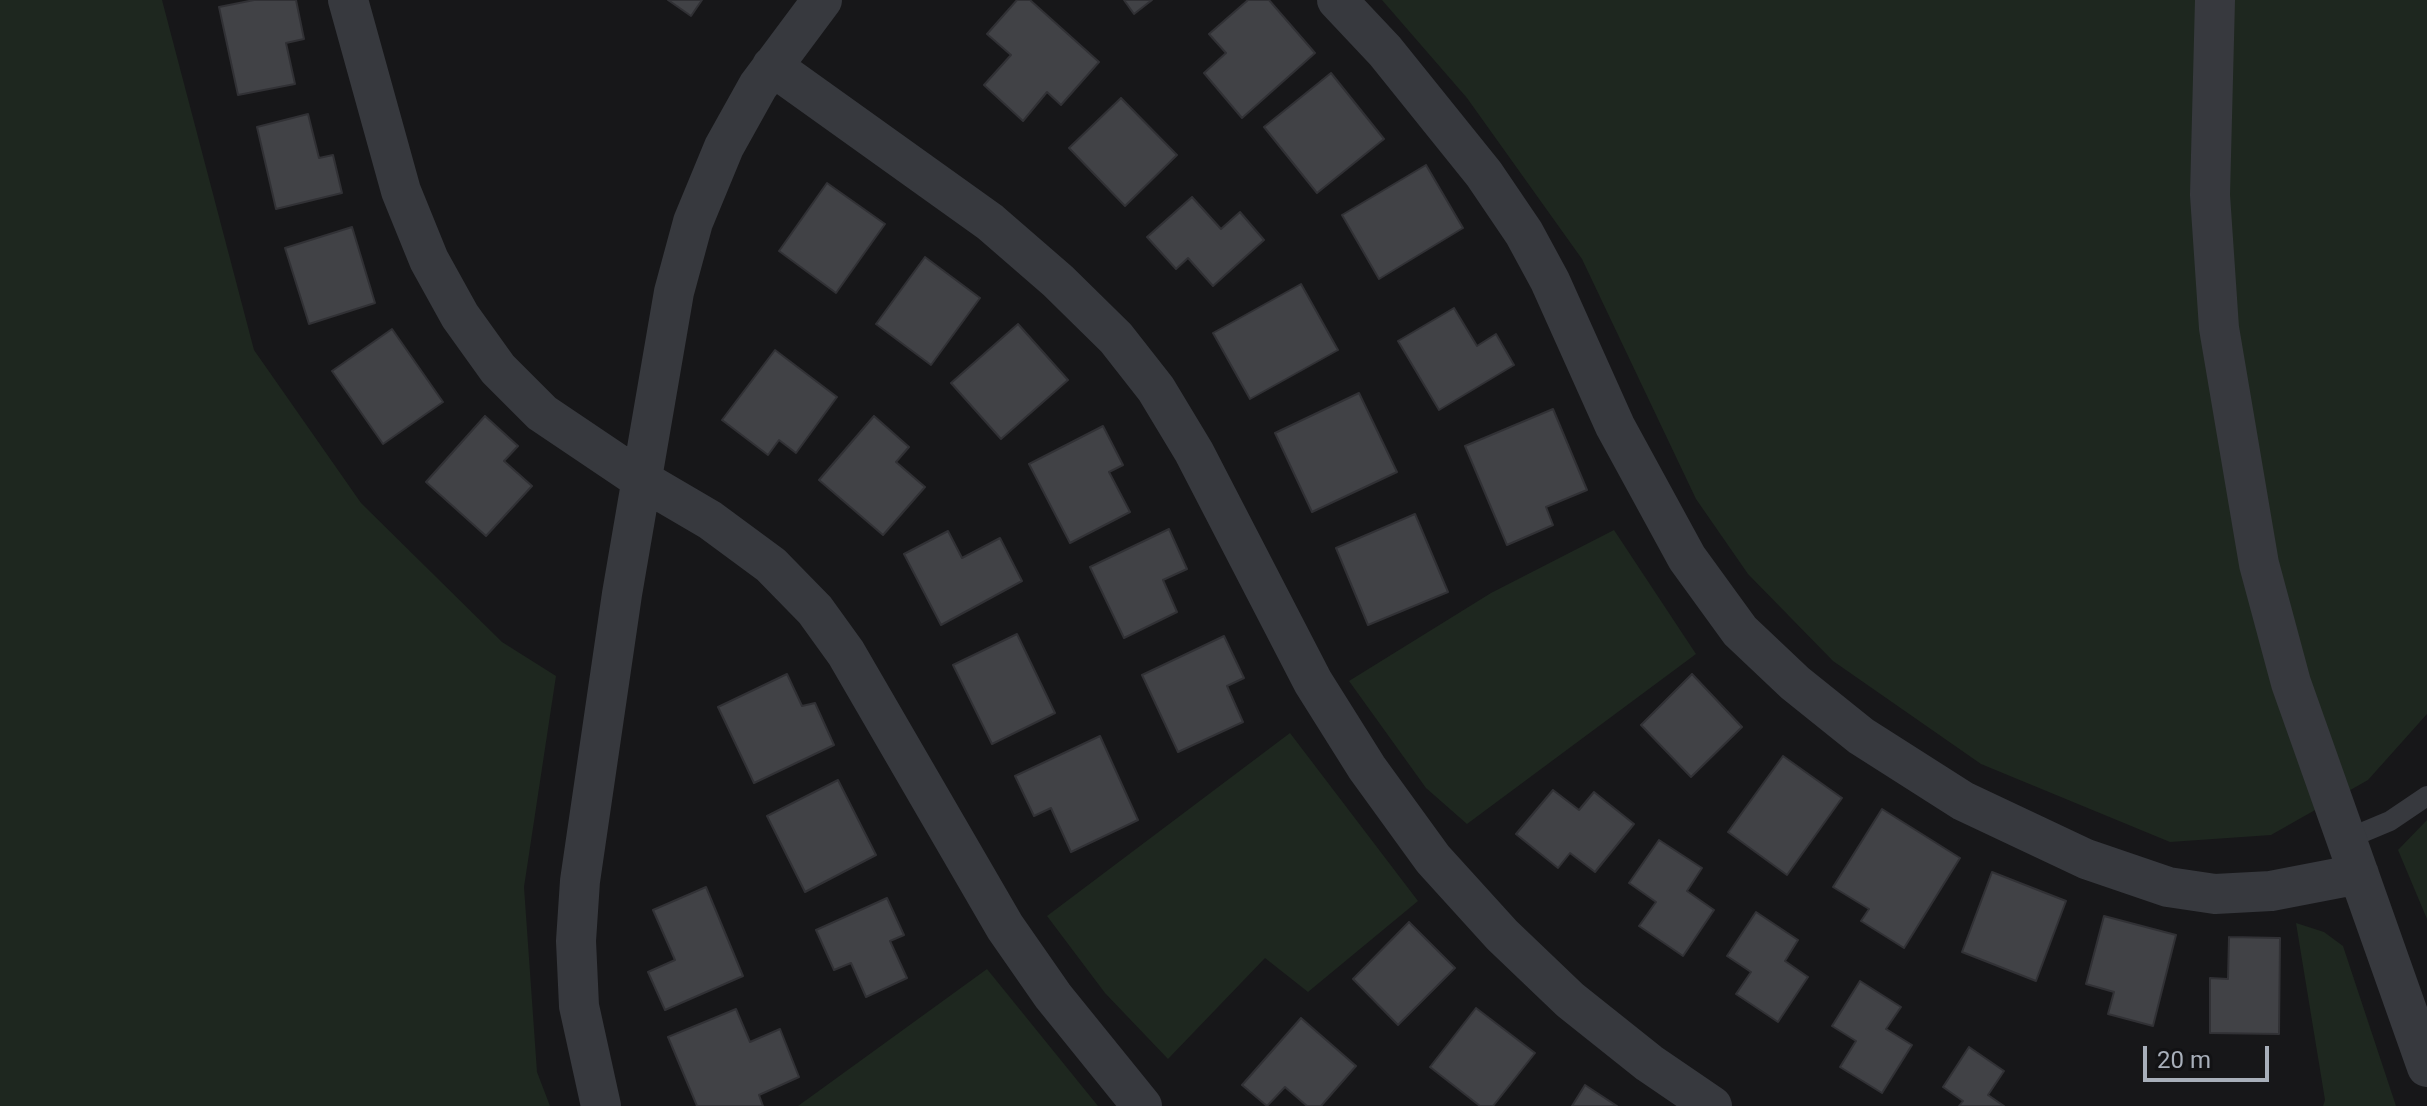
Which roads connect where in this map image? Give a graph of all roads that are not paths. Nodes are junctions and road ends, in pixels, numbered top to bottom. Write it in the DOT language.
graph roads {
  1 [pos="348,0"];
  2 [pos="822,0"];
  3 [pos="1337,0"];
  4 [pos="2215,0"];
  5 [pos="772,66"];
  6 [pos="640,479"];
  7 [pos="2427,796"];
  8 [pos="2353,856"];
  9 [pos="2427,1067"];
  10 [pos="601,1106"];
  11 [pos="1142,1106"];
  12 [pos="1712,1106"];
  1 -- 6 [label="street"];
  2 -- 5 [label="street"];
  3 -- 8 [label="street"];
  4 -- 8 [label="street"];
  5 -- 6 [label="street"];
  5 -- 12 [label="street"];
  6 -- 10 [label="street"];
  6 -- 11 [label="street"];
  7 -- 8 [label="lane"];
  8 -- 9 [label="street"];
}
